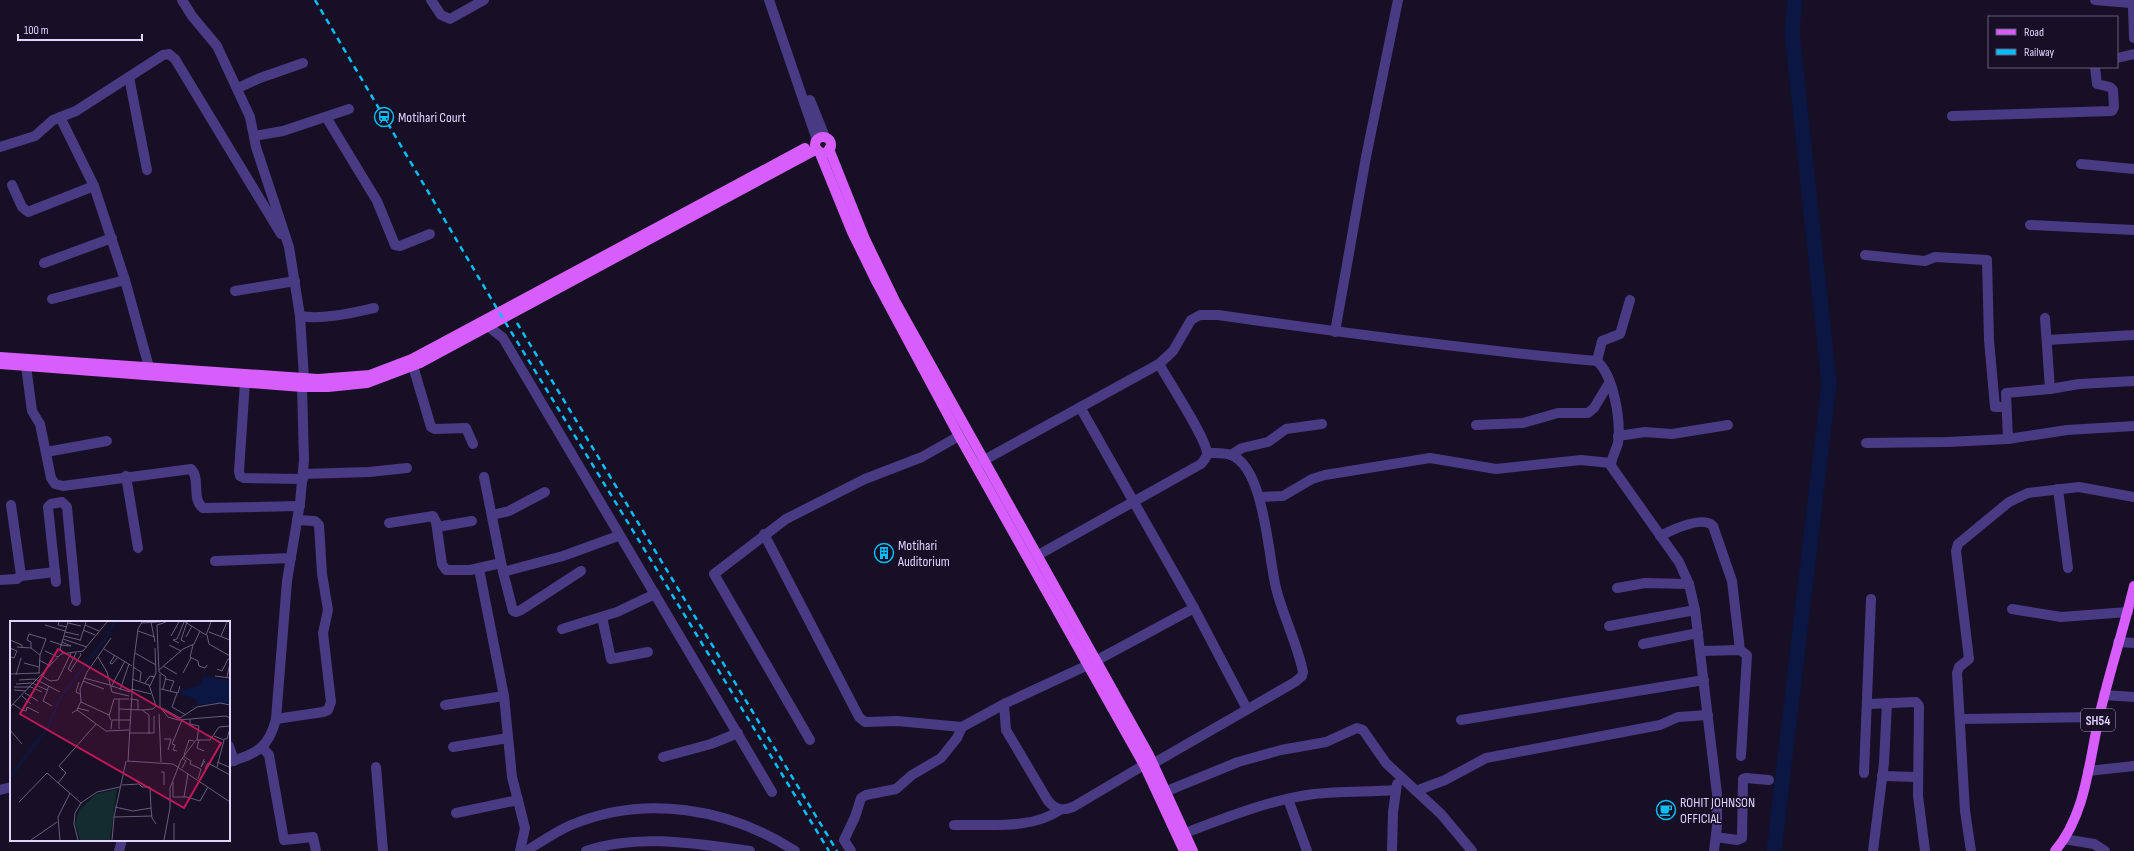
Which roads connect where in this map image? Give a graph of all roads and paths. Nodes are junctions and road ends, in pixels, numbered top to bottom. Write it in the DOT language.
graph roads {
  1 [pos="182,0"];
  2 [pos="431,0"];
  3 [pos="484,0"];
  4 [pos="769,0"];
  5 [pos="775,0"];
  6 [pos="1398,0"];
  7 [pos="2095,0"];
  8 [pos="2134,38"];
  9 [pos="2134,54"];
  10 [pos="2118,58"];
  11 [pos="303,63"];
  12 [pos="2095,68"];
  13 [pos="130,77"];
  14 [pos="238,88"];
  15 [pos="349,109"];
  16 [pos="1952,116"];
  17 [pos="60,117"];
  18 [pos="326,117"];
  19 [pos="254,136"];
  20 [pos="819,144"];
  21 [pos="0,147"];
  22 [pos="2081,164"];
  23 [pos="146,170"];
  24 [pos="2134,170"];
  25 [pos="12,184"];
  26 [pos="94,186"];
  27 [pos="2030,225"];
  28 [pos="2134,230"];
  29 [pos="430,234"];
  30 [pos="112,238"];
  31 [pos="290,247"];
  32 [pos="1865,255"];
  33 [pos="44,263"];
  34 [pos="125,280"];
  35 [pos="295,281"];
  36 [pos="235,292"];
  37 [pos="52,299"];
  38 [pos="1630,300"];
  39 [pos="374,308"];
  40 [pos="300,316"];
  41 [pos="2045,318"];
  42 [pos="488,326"];
  43 [pos="1335,332"];
  44 [pos="2134,335"];
  45 [pos="2047,340"];
  46 [pos="0,357"];
  47 [pos="1597,361"];
  48 [pos="0,364"];
  49 [pos="1159,364"];
  50 [pos="26,366"];
  51 [pos="413,366"];
  52 [pos="149,368"];
  53 [pos="2134,381"];
  54 [pos="245,382"];
  55 [pos="303,383"];
  56 [pos="1609,383"];
  57 [pos="2050,389"];
  58 [pos="1080,407"];
  59 [pos="2006,407"];
  60 [pos="1322,424"];
  61 [pos="1476,425"];
  62 [pos="1728,425"];
  63 [pos="2134,426"];
  64 [pos="959,436"];
  65 [pos="1618,436"];
  66 [pos="2008,439"];
  67 [pos="107,441"];
  68 [pos="1866,443"];
  69 [pos="473,444"];
  70 [pos="46,452"];
  71 [pos="1207,453"];
  72 [pos="1231,455"];
  73 [pos="980,462"];
  74 [pos="1611,463"];
  75 [pos="407,468"];
  76 [pos="126,476"];
  77 [pos="303,477"];
  78 [pos="484,477"];
  79 [pos="53,483"];
  80 [pos="2058,489"];
  81 [pos="545,492"];
  82 [pos="1259,497"];
  83 [pos="2134,497"];
  84 [pos="1134,502"];
  85 [pos="54,503"];
  86 [pos="11,506"];
  87 [pos="300,506"];
  88 [pos="492,515"];
  89 [pos="297,520"];
  90 [pos="472,521"];
  91 [pos="389,522"];
  92 [pos="437,526"];
  93 [pos="764,534"];
  94 [pos="618,536"];
  95 [pos="1660,536"];
  96 [pos="138,548"];
  97 [pos="1034,557"];
  98 [pos="291,558"];
  99 [pos="215,561"];
  100 [pos="502,567"];
  101 [pos="2068,568"];
  102 [pos="479,569"];
  103 [pos="581,571"];
  104 [pos="21,576"];
  105 [pos="0,580"];
  106 [pos="1688,584"];
  107 [pos="2134,586"];
  108 [pos="1617,588"];
  109 [pos="655,594"];
  110 [pos="1871,599"];
  111 [pos="76,601"];
  112 [pos="1194,608"];
  113 [pos="2012,609"];
  114 [pos="1695,610"];
  115 [pos="2128,612"];
  116 [pos="602,617"];
  117 [pos="1610,626"];
  118 [pos="562,629"];
  119 [pos="1698,633"];
  120 [pos="2118,642"];
  121 [pos="2134,643"];
  122 [pos="1643,644"];
  123 [pos="1740,650"];
  124 [pos="1700,651"];
  125 [pos="648,652"];
  126 [pos="1092,662"];
  127 [pos="1704,680"];
  128 [pos="2104,695"];
  129 [pos="504,696"];
  130 [pos="2134,697"];
  131 [pos="1868,704"];
  132 [pos="1887,704"];
  133 [pos="445,705"];
  134 [pos="1004,705"];
  135 [pos="1247,709"];
  136 [pos="1708,715"];
  137 [pos="2099,717"];
  138 [pos="276,719"];
  139 [pos="1960,719"];
  140 [pos="1461,720"];
  141 [pos="962,727"];
  142 [pos="738,733"];
  143 [pos="508,738"];
  144 [pos="810,740"];
  145 [pos="262,747"];
  146 [pos="453,747"];
  147 [pos="1741,756"];
  148 [pos="663,757"];
  149 [pos="231,762"];
  150 [pos="1149,764"];
  151 [pos="2134,766"];
  152 [pos="376,767"];
  153 [pos="2088,770"];
  154 [pos="1864,773"];
  155 [pos="1400,776"];
  156 [pos="1882,776"];
  157 [pos="1918,777"];
  158 [pos="1770,780"];
  159 [pos="10,787"];
  160 [pos="0,790"];
  161 [pos="1396,790"];
  162 [pos="1167,791"];
  163 [pos="1416,791"];
  164 [pos="772,792"];
  165 [pos="518,800"];
  166 [pos="1288,800"];
  167 [pos="1060,810"];
  168 [pos="456,813"];
  169 [pos="954,825"];
  170 [pos="1185,833"];
  171 [pos="1716,837"];
  172 [pos="2064,839"];
  173 [pos="122,841"];
  174 [pos="120,851"];
  175 [pos="316,851"];
  176 [pos="384,851"];
  177 [pos="520,851"];
  178 [pos="526,851"];
  179 [pos="586,851"];
  180 [pos="750,851"];
  181 [pos="795,851"];
  182 [pos="851,851"];
  183 [pos="1184,851"];
  184 [pos="1193,851"];
  185 [pos="1307,851"];
  186 [pos="1392,851"];
  187 [pos="1472,851"];
  188 [pos="1714,851"];
  189 [pos="1873,851"];
  190 [pos="1925,851"];
  191 [pos="1971,851"];
  192 [pos="2055,851"];
  193 [pos="2105,851"];
  1 -- 14 [label="street"];
  2 -- 3 [label="street"];
  4 -- 20 [label="street"];
  5 -- 20 [label="street"];
  6 -- 43 [label="street"];
  7 -- 8 [label="street"];
  9 -- 10 [label="street"];
  11 -- 14 [label="street"];
  12 -- 16 [label="street"];
  13 -- 17 [label="street"];
  13 -- 23 [label="street"];
  13 -- 31 [label="street"];
  14 -- 19 [label="street"];
  15 -- 18 [label="street"];
  17 -- 21 [label="street"];
  17 -- 26 [label="street"];
  18 -- 19 [label="street"];
  18 -- 29 [label="street"];
  19 -- 31 [label="street"];
  20 -- 42 [label="main road"];
  20 -- 55 [label="main road"];
  20 -- 64 [label="main road"];
  20 -- 73 [label="main road"];
  22 -- 24 [label="street"];
  25 -- 26 [label="street"];
  26 -- 30 [label="street"];
  27 -- 28 [label="street"];
  30 -- 33 [label="street"];
  30 -- 34 [label="street"];
  31 -- 35 [label="street"];
  32 -- 59 [label="street"];
  34 -- 37 [label="street"];
  34 -- 52 [label="street"];
  35 -- 36 [label="street"];
  35 -- 40 [label="street"];
  38 -- 47 [label="street"];
  39 -- 40 [label="street"];
  40 -- 55 [label="street"];
  41 -- 45 [label="street"];
  42 -- 51 [label="main road"];
  42 -- 94 [label="street"];
  43 -- 47 [label="street"];
  43 -- 49 [label="street"];
  44 -- 45 [label="street"];
  45 -- 57 [label="street"];
  46 -- 52 [label="main road"];
  47 -- 56 [label="street"];
  48 -- 50 [label="main road"];
  49 -- 58 [label="street"];
  49 -- 71 [label="street"];
  50 -- 54 [label="main road"];
  50 -- 70 [label="street"];
  51 -- 55 [label="main road"];
  51 -- 69 [label="street"];
  52 -- 55 [label="main road"];
  53 -- 57 [label="street"];
  54 -- 55 [label="main road"];
  54 -- 77 [label="street"];
  55 -- 77 [label="street"];
  56 -- 61 [label="street"];
  56 -- 65 [label="street"];
  57 -- 59 [label="street"];
  58 -- 73 [label="street"];
  58 -- 84 [label="street"];
  59 -- 66 [label="street"];
  60 -- 72 [label="street"];
  62 -- 65 [label="street"];
  63 -- 66 [label="street"];
  64 -- 73 [label="main road"];
  64 -- 93 [label="street"];
  65 -- 74 [label="street"];
  66 -- 68 [label="street"];
  67 -- 70 [label="street"];
  70 -- 79 [label="street"];
  71 -- 72 [label="street"];
  71 -- 84 [label="street"];
  72 -- 82 [label="street"];
  73 -- 97 [label="main road"];
  74 -- 82 [label="street"];
  74 -- 95 [label="street"];
  75 -- 77 [label="street"];
  76 -- 79 [label="street"];
  76 -- 87 [label="street"];
  76 -- 96 [label="street"];
  77 -- 87 [label="street"];
  78 -- 88 [label="street"];
  79 -- 85 [label="street"];
  80 -- 83 [label="street"];
  80 -- 101 [label="street"];
  80 -- 139 [label="street"];
  81 -- 88 [label="street"];
  82 -- 135 [label="street"];
  84 -- 97 [label="street"];
  84 -- 112 [label="street"];
  85 -- 104 [label="street"];
  85 -- 111 [label="street"];
  86 -- 104 [label="street"];
  87 -- 89 [label="street"];
  88 -- 100 [label="street"];
  89 -- 98 [label="street"];
  89 -- 138 [label="street"];
  90 -- 92 [label="street"];
  91 -- 92 [label="street"];
  92 -- 102 [label="street"];
  93 -- 141 [label="street"];
  93 -- 144 [label="street"];
  94 -- 100 [label="street"];
  94 -- 109 [label="street"];
  95 -- 106 [label="street"];
  95 -- 123 [label="street"];
  97 -- 126 [label="main road"];
  98 -- 99 [label="street"];
  98 -- 138 [label="street"];
  100 -- 102 [label="street"];
  100 -- 103 [label="street"];
  102 -- 129 [label="street"];
  104 -- 105 [label="street"];
  106 -- 108 [label="street"];
  106 -- 114 [label="street"];
  107 -- 115 [label="main road, SH54"];
  109 -- 116 [label="street"];
  109 -- 142 [label="street"];
  110 -- 131 [label="street"];
  112 -- 126 [label="street"];
  112 -- 135 [label="street"];
  113 -- 115 [label="street"];
  114 -- 117 [label="street"];
  114 -- 119 [label="street"];
  115 -- 120 [label="main road, SH54"];
  116 -- 118 [label="street"];
  116 -- 125 [label="street"];
  119 -- 122 [label="street"];
  119 -- 124 [label="street"];
  120 -- 121 [label="street"];
  120 -- 128 [label="main road, SH54"];
  123 -- 124 [label="street"];
  123 -- 147 [label="street"];
  124 -- 127 [label="street"];
  126 -- 134 [label="street"];
  126 -- 150 [label="main road"];
  127 -- 136 [label="street"];
  127 -- 140 [label="street"];
  128 -- 130 [label="street"];
  128 -- 137 [label="main road, SH54"];
  129 -- 133 [label="street"];
  129 -- 143 [label="street"];
  131 -- 132 [label="street"];
  131 -- 154 [label="street"];
  132 -- 156 [label="street"];
  132 -- 157 [label="street"];
  134 -- 141 [label="street"];
  134 -- 167 [label="street"];
  135 -- 150 [label="street"];
  136 -- 163 [label="street"];
  136 -- 171 [label="street"];
  137 -- 139 [label="street"];
  137 -- 153 [label="main road, SH54"];
  138 -- 145 [label="street"];
  139 -- 191 [label="street"];
  141 -- 182 [label="street"];
  142 -- 148 [label="street"];
  142 -- 164 [label="street"];
  143 -- 146 [label="street"];
  143 -- 165 [label="street"];
  145 -- 149 [label="street"];
  145 -- 175 [label="street"];
  150 -- 162 [label="main road"];
  150 -- 167 [label="street"];
  150 -- 183 [label="main road"];
  151 -- 153 [label="street"];
  152 -- 176 [label="street"];
  153 -- 172 [label="main road, SH54"];
  155 -- 161 [label="street"];
  155 -- 162 [label="street"];
  155 -- 163 [label="street"];
  156 -- 157 [label="street"];
  156 -- 189 [label="street"];
  157 -- 190 [label="street"];
  158 -- 171 [label="street"];
  159 -- 160 [label="street"];
  161 -- 166 [label="street"];
  161 -- 186 [label="street"];
  162 -- 170 [label="main road"];
  163 -- 187 [label="street"];
  165 -- 168 [label="street"];
  165 -- 177 [label="street"];
  166 -- 170 [label="street"];
  166 -- 185 [label="street"];
  167 -- 169 [label="street"];
  170 -- 184 [label="main road"];
  171 -- 188 [label="street"];
  172 -- 192 [label="main road, SH54"];
  172 -- 193 [label="street"];
  173 -- 174 [label="street"];
  178 -- 181 [label="street"];
  179 -- 180 [label="street"];
}
